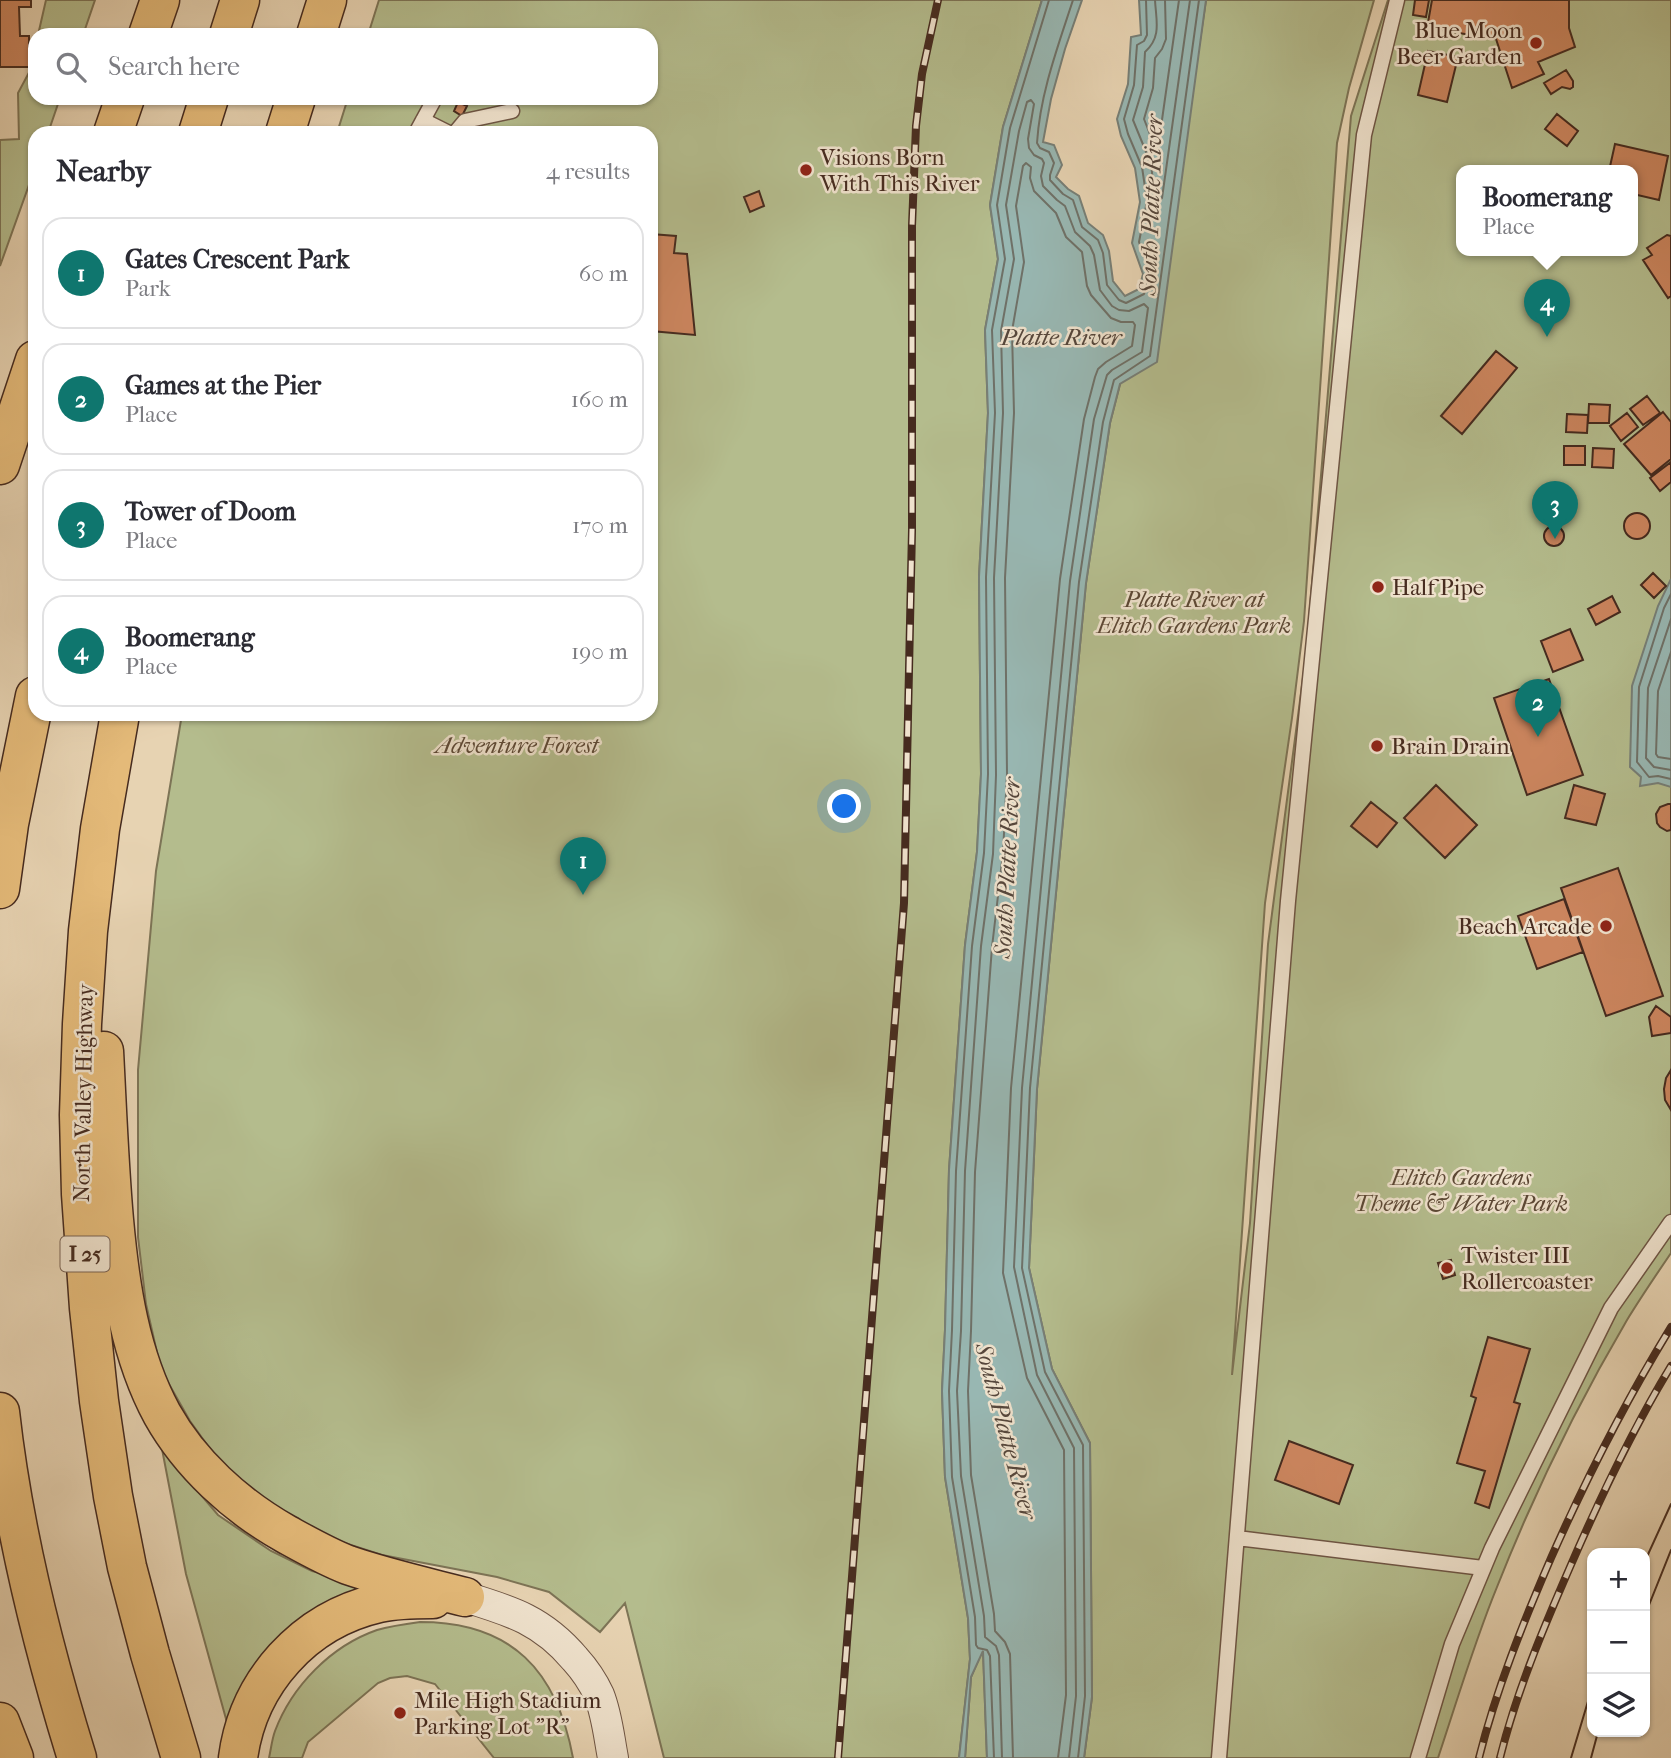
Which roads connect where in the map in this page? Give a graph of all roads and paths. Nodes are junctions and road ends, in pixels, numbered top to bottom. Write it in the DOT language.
graph roads {
  1 [pos="160,0"];
  2 [pos="240,0"];
  3 [pos="327,0"];
  4 [pos="1397,0"];
  5 [pos="150,28"];
  6 [pos="231,28"];
  7 [pos="318,28"];
  8 [pos="123,105"];
  9 [pos="207,105"];
  10 [pos="294,105"];
  11 [pos="431,105"];
  12 [pos="512,111"];
  13 [pos="115,126"];
  14 [pos="200,126"];
  15 [pos="287,126"];
  16 [pos="421,126"];
  17 [pos="461,126"];
  18 [pos="28,381"];
  19 [pos="0,464"];
  20 [pos="30,721"];
  21 [pos="117,727"];
  22 [pos="0,889"];
  23 [pos="1671,1222"];
  24 [pos="0,1412"];
  25 [pos="1237,1538"];
  26 [pos="1483,1568"];
  27 [pos="465,1597"];
  28 [pos="0,1721"];
  29 [pos="14,1758"];
  30 [pos="77,1758"];
  31 [pos="181,1758"];
  32 [pos="238,1758"];
  33 [pos="613,1758"];
  34 [pos="1219,1758"];
  35 [pos="1418,1758"];
  1 -- 5 [label="highway"];
  2 -- 6 [label="highway"];
  3 -- 7 [label="highway"];
  4 -- 25 [label="lane"];
  8 -- 13 [label="highway"];
  9 -- 14 [label="highway"];
  10 -- 15 [label="highway"];
  11 -- 16 [label="lane"];
  12 -- 17 [label="lane"];
  18 -- 19 [label="highway"];
  20 -- 22 [label="highway"];
  21 -- 27 [label="highway"];
  21 -- 31 [label="highway, North Valley Highway / I 25"];
  23 -- 26 [label="lane"];
  24 -- 30 [label="highway"];
  25 -- 26 [label="lane"];
  25 -- 34 [label="lane"];
  26 -- 35 [label="lane"];
  27 -- 32 [label="highway"];
  27 -- 33 [label="street"];
  28 -- 29 [label="highway"];
}
